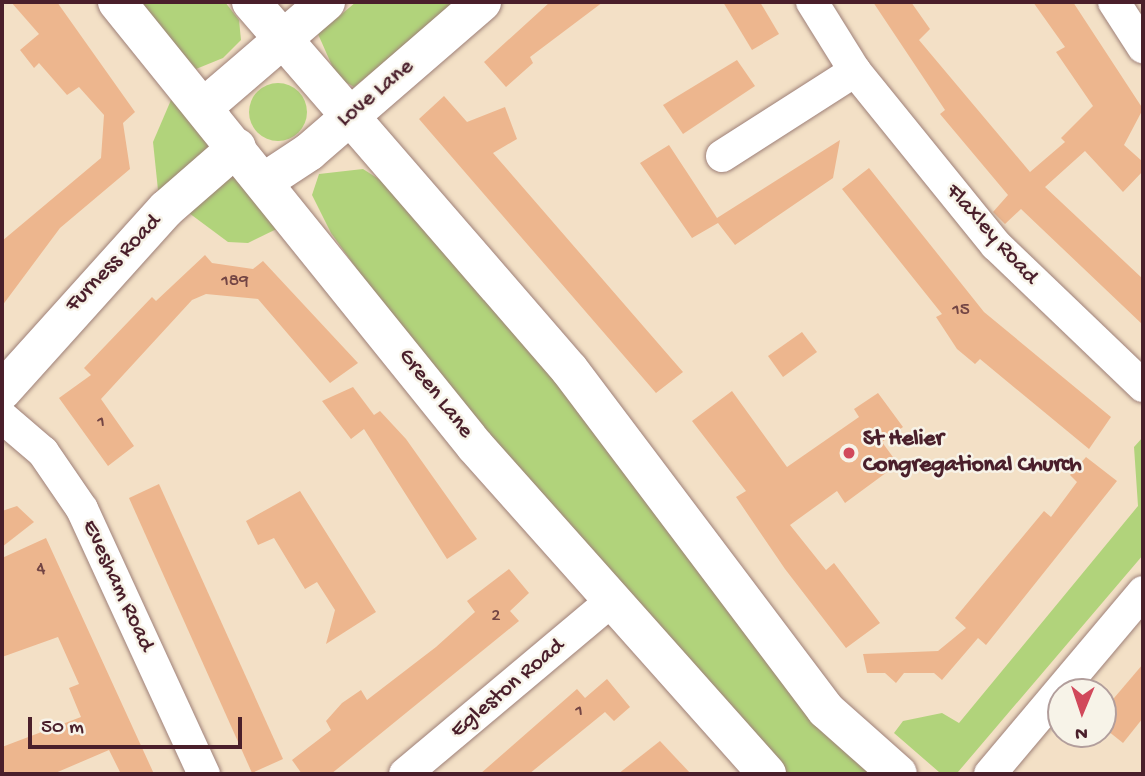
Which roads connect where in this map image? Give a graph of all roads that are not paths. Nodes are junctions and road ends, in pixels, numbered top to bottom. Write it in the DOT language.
graph roads {
  1 [pos="117,2"];
  2 [pos="251,2"];
  3 [pos="326,2"];
  4 [pos="482,2"];
  5 [pos="812,2"];
  6 [pos="1114,2"];
  7 [pos="282,40"];
  8 [pos="1143,47"];
  9 [pos="855,71"];
  10 [pos="204,107"];
  11 [pos="349,116"];
  12 [pos="237,147"];
  13 [pos="722,156"];
  14 [pos="265,181"];
  15 [pos="1143,386"];
  16 [pos="2,391"];
  17 [pos="2,417"];
  18 [pos="1143,592"];
  19 [pos="609,603"];
  20 [pos="204,774"];
  21 [pos="405,774"];
  22 [pos="766,774"];
  23 [pos="898,774"];
  24 [pos="990,774"];
  1 -- 10 [label="main road, Green Lane"];
  2 -- 7 [label="main road"];
  3 -- 7 [label="main road"];
  4 -- 11 [label="main road, Love Lane"];
  5 -- 9 [label="street, Flaxley Road"];
  6 -- 8 [label="street"];
  7 -- 10 [label="main road"];
  7 -- 11 [label="main road"];
  9 -- 13 [label="street"];
  9 -- 15 [label="street, Flaxley Road"];
  10 -- 12 [label="main road, Green Lane"];
  11 -- 14 [label="main road, Love Lane"];
  11 -- 23 [label="main road"];
  12 -- 14 [label="main road, Green Lane"];
  12 -- 16 [label="main road, Furness Road"];
  14 -- 19 [label="main road, Green Lane"];
  17 -- 20 [label="street, Evesham Road"];
  18 -- 24 [label="street"];
  19 -- 21 [label="street, Egleston Road"];
  19 -- 22 [label="main road, Green Lane"];
}
